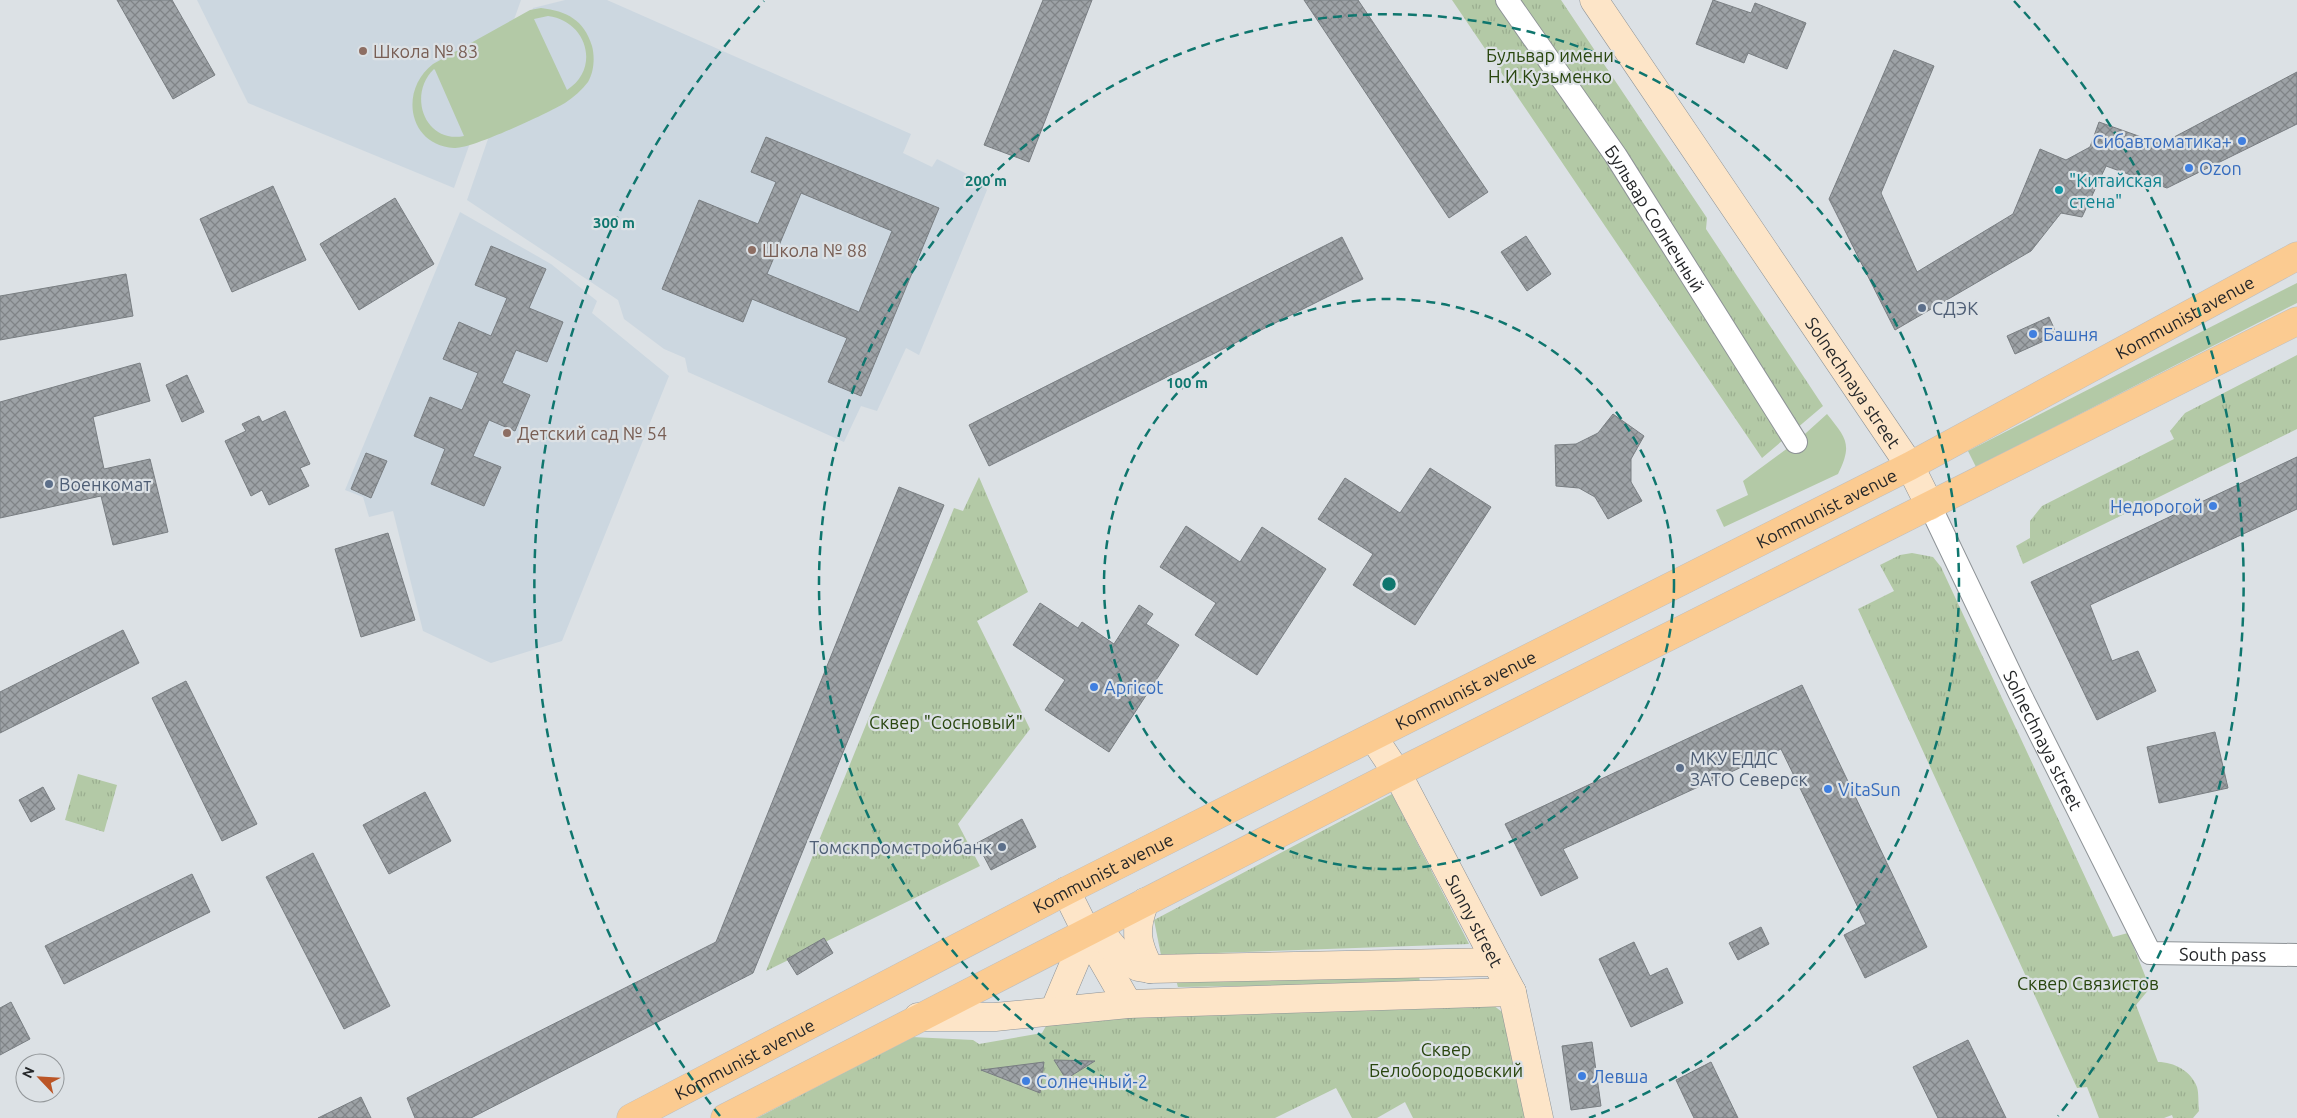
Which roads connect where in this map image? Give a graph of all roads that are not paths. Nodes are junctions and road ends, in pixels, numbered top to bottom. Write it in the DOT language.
graph roads {
  1 [pos="1507,0"];
  2 [pos="1594,0"];
  3 [pos="2297,256"];
  4 [pos="2297,321"];
  5 [pos="1796,442"];
  6 [pos="1910,466"];
  7 [pos="1930,506"];
  8 [pos="1373,737"];
  9 [pos="1397,773"];
  10 [pos="1066,891"];
  11 [pos="1146,902"];
  12 [pos="1087,934"];
  13 [pos="2150,953"];
  14 [pos="2297,955"];
  15 [pos="1496,962"];
  16 [pos="1150,969"];
  17 [pos="1512,992"];
  18 [pos="1128,1004"];
  19 [pos="1054,1011"];
  20 [pos="918,1017"];
  21 [pos="630,1118"];
  22 [pos="725,1118"];
  23 [pos="1539,1118"];
  1 -- 5 [label="street, Бульвар Солнечный"];
  2 -- 6 [label="street, Solnechnaya street"];
  3 -- 6 [label="main road, Kommunist avenue"];
  4 -- 7 [label="main road"];
  6 -- 7 [label="street, Solnechnaya street"];
  6 -- 8 [label="main road, Kommunist avenue"];
  7 -- 9 [label="main road"];
  7 -- 13 [label="street, Solnechnaya street"];
  8 -- 9 [label="street, Sunny street"];
  8 -- 10 [label="main road, Kommunist avenue"];
  9 -- 11 [label="main road"];
  9 -- 15 [label="street, Sunny street"];
  10 -- 12 [label="street"];
  10 -- 21 [label="main road, Kommunist avenue"];
  11 -- 12 [label="main road"];
  11 -- 16 [label="street"];
  12 -- 16 [label="street"];
  12 -- 18 [label="street"];
  12 -- 19 [label="street"];
  12 -- 20 [label="main road"];
  13 -- 14 [label="street, South pass"];
  15 -- 16 [label="street"];
  15 -- 17 [label="street, Sunny street"];
  17 -- 18 [label="street"];
  17 -- 23 [label="street, Sunny street"];
  18 -- 19 [label="street"];
  19 -- 20 [label="street"];
  20 -- 22 [label="main road"];
}
